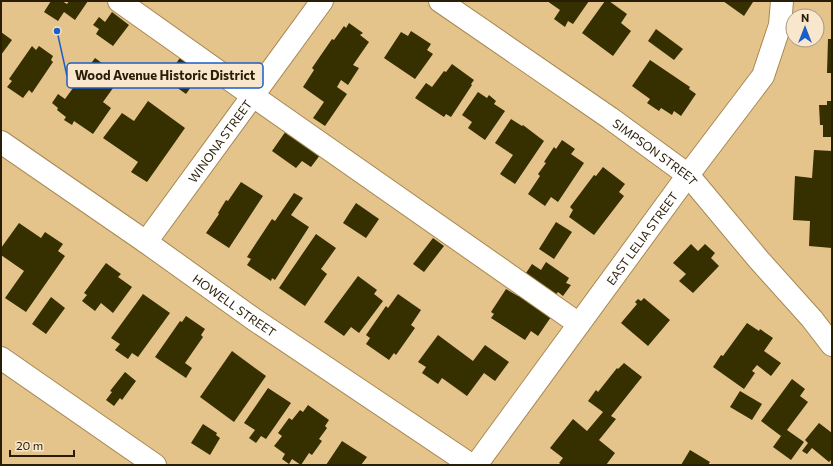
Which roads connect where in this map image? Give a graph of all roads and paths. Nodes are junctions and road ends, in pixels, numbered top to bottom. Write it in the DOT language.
graph roads {
  1 [pos="119,1"];
  2 [pos="322,1"];
  3 [pos="440,1"];
  4 [pos="782,1"];
  5 [pos="253,96"];
  6 [pos="1,142"];
  7 [pos="688,175"];
  8 [pos="146,242"];
  9 [pos="580,324"];
  10 [pos="832,345"];
  11 [pos="1,358"];
  12 [pos="155,465"];
  13 [pos="471,465"];
  14 [pos="476,465"];
  1 -- 5 [label="street"];
  2 -- 5 [label="street, WINONA STREET"];
  3 -- 7 [label="street, SIMPSON STREET"];
  4 -- 7 [label="street, EAST LELIA STREET"];
  5 -- 8 [label="street, WINONA STREET"];
  5 -- 9 [label="street"];
  6 -- 8 [label="street, HOWELL STREET"];
  7 -- 9 [label="street, EAST LELIA STREET"];
  7 -- 10 [label="street, SIMPSON STREET"];
  8 -- 13 [label="street, HOWELL STREET"];
  9 -- 14 [label="street, EAST LELIA STREET"];
  11 -- 12 [label="street"];
}
